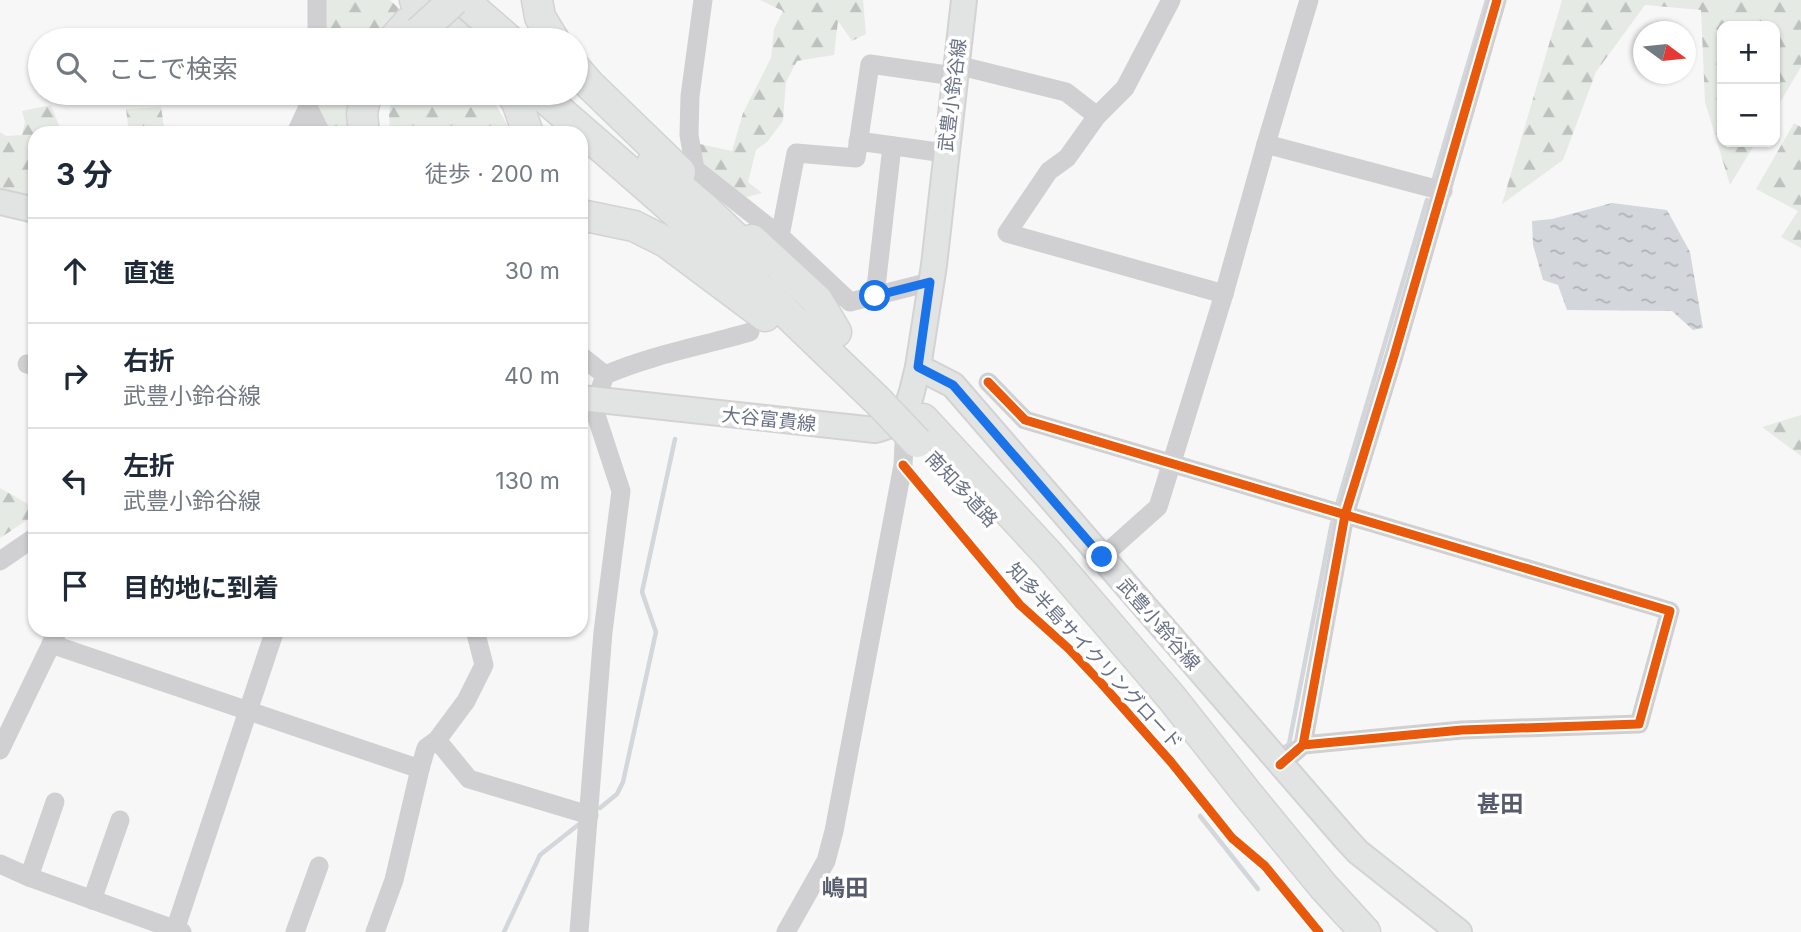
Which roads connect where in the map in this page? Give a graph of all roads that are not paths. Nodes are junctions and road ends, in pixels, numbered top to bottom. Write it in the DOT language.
graph roads {
  1 [pos="317,0"];
  2 [pos="433,0"];
  3 [pos="454,0"];
  4 [pos="463,0"];
  5 [pos="537,0"];
  6 [pos="703,0"];
  7 [pos="964,0"];
  8 [pos="1171,0"];
  9 [pos="1309,0"];
  10 [pos="1497,0"];
  11 [pos="409,27"];
  12 [pos="317,28"];
  13 [pos="465,28"];
  14 [pos="495,28"];
  15 [pos="547,28"];
  16 [pos="962,72"];
  17 [pos="588,84"];
  18 [pos="308,105"];
  19 [pos="312,105"];
  20 [pos="364,105"];
  21 [pos="377,105"];
  22 [pos="518,105"];
  23 [pos="553,105"];
  24 [pos="584,105"];
  25 [pos="1097,116"];
  26 [pos="299,126"];
  27 [pos="319,126"];
  28 [pos="363,126"];
  29 [pos="377,126"];
  30 [pos="526,126"];
  31 [pos="577,126"];
  32 [pos="588,136"];
  33 [pos="858,141"];
  34 [pos="1266,144"];
  35 [pos="892,146"];
  36 [pos="945,153"];
  37 [pos="1443,191"];
  38 [pos="0,202"];
  39 [pos="28,208"];
  40 [pos="588,216"];
  41 [pos="780,236"];
  42 [pos="930,282"];
  43 [pos="1224,294"];
  44 [pos="875,296"];
  45 [pos="750,332"];
  46 [pos="836,332"];
  47 [pos="588,361"];
  48 [pos="918,367"];
  49 [pos="606,375"];
  50 [pos="988,382"];
  51 [pos="588,396"];
  52 [pos="588,399"];
  53 [pos="588,403"];
  54 [pos="896,407"];
  55 [pos="1172,463"];
  56 [pos="1345,515"];
  57 [pos="28,542"];
  58 [pos="1102,557"];
  59 [pos="0,561"];
  60 [pos="55,637"];
  61 [pos="273,637"];
  62 [pos="477,637"];
  63 [pos="249,710"];
  64 [pos="4,729"];
  65 [pos="437,740"];
  66 [pos="1303,745"];
  67 [pos="0,750"];
  68 [pos="1280,765"];
  69 [pos="420,769"];
  70 [pos="55,802"];
  71 [pos="589,815"];
  72 [pos="120,820"];
  73 [pos="0,864"];
  74 [pos="319,866"];
  75 [pos="29,877"];
  76 [pos="92,900"];
  77 [pos="178,931"];
  78 [pos="295,932"];
  79 [pos="375,932"];
  80 [pos="579,932"];
  81 [pos="786,932"];
  82 [pos="1337,932"];
  83 [pos="1365,932"];
  84 [pos="1460,932"];
  1 -- 12 [label="street"];
  2 -- 11 [label="highway"];
  2 -- 13 [label="highway"];
  3 -- 11 [label="highway, bridge"];
  4 -- 14 [label="highway"];
  5 -- 15 [label="highway"];
  6 -- 41 [label="street"];
  7 -- 16 [label="main road, 武豊小鈴谷線"];
  8 -- 25 [label="street"];
  9 -- 34 [label="street"];
  10 -- 37 [label="street"];
  16 -- 25 [label="street"];
  16 -- 33 [label="street"];
  16 -- 36 [label="main road, 武豊小鈴谷線"];
  17 -- 46 [label="highway"];
  18 -- 26 [label="street"];
  19 -- 27 [label="street"];
  20 -- 28 [label="highway"];
  21 -- 29 [label="highway"];
  22 -- 30 [label="highway"];
  23 -- 31 [label="highway, 南知多道路"];
  24 -- 46 [label="highway, 南知多道路"];
  25 -- 43 [label="street"];
  32 -- 54 [label="highway, 南知多道路"];
  33 -- 35 [label="street"];
  33 -- 41 [label="street"];
  34 -- 37 [label="street"];
  34 -- 43 [label="street"];
  35 -- 36 [label="street"];
  35 -- 44 [label="street"];
  36 -- 42 [label="main road, 武豊小鈴谷線"];
  37 -- 56 [label="street"];
  38 -- 39 [label="main road"];
  40 -- 54 [label="highway"];
  41 -- 44 [label="street"];
  42 -- 44 [label="street"];
  42 -- 48 [label="main road, 武豊小鈴谷線"];
  43 -- 55 [label="street"];
  45 -- 49 [label="street"];
  46 -- 54 [label="highway, 南知多道路"];
  47 -- 49 [label="street"];
  48 -- 54 [label="main road"];
  48 -- 58 [label="main road, 武豊小鈴谷線"];
  49 -- 51 [label="street"];
  50 -- 55 [label="street"];
  52 -- 54 [label="main road, 大谷富貴線"];
  53 -- 71 [label="street"];
  54 -- 81 [label="street"];
  54 -- 82 [label="highway, 南知多道路"];
  54 -- 83 [label="highway, 南知多道路"];
  55 -- 56 [label="street"];
  55 -- 58 [label="street"];
  56 -- 66 [label="street"];
  56 -- 66 [label="street"];
  57 -- 59 [label="street"];
  58 -- 68 [label="main road, 武豊小鈴谷線"];
  60 -- 63 [label="street"];
  60 -- 64 [label="street"];
  61 -- 63 [label="street"];
  62 -- 65 [label="street"];
  63 -- 69 [label="street"];
  63 -- 77 [label="street"];
  64 -- 67 [label="street"];
  65 -- 69 [label="street"];
  65 -- 71 [label="street"];
  66 -- 68 [label="street"];
  68 -- 84 [label="main road, 武豊小鈴谷線"];
  69 -- 79 [label="street"];
  70 -- 75 [label="street"];
  71 -- 80 [label="street"];
  72 -- 76 [label="street"];
  73 -- 75 [label="street"];
  74 -- 78 [label="street"];
  75 -- 76 [label="street"];
  76 -- 77 [label="street"];
}
